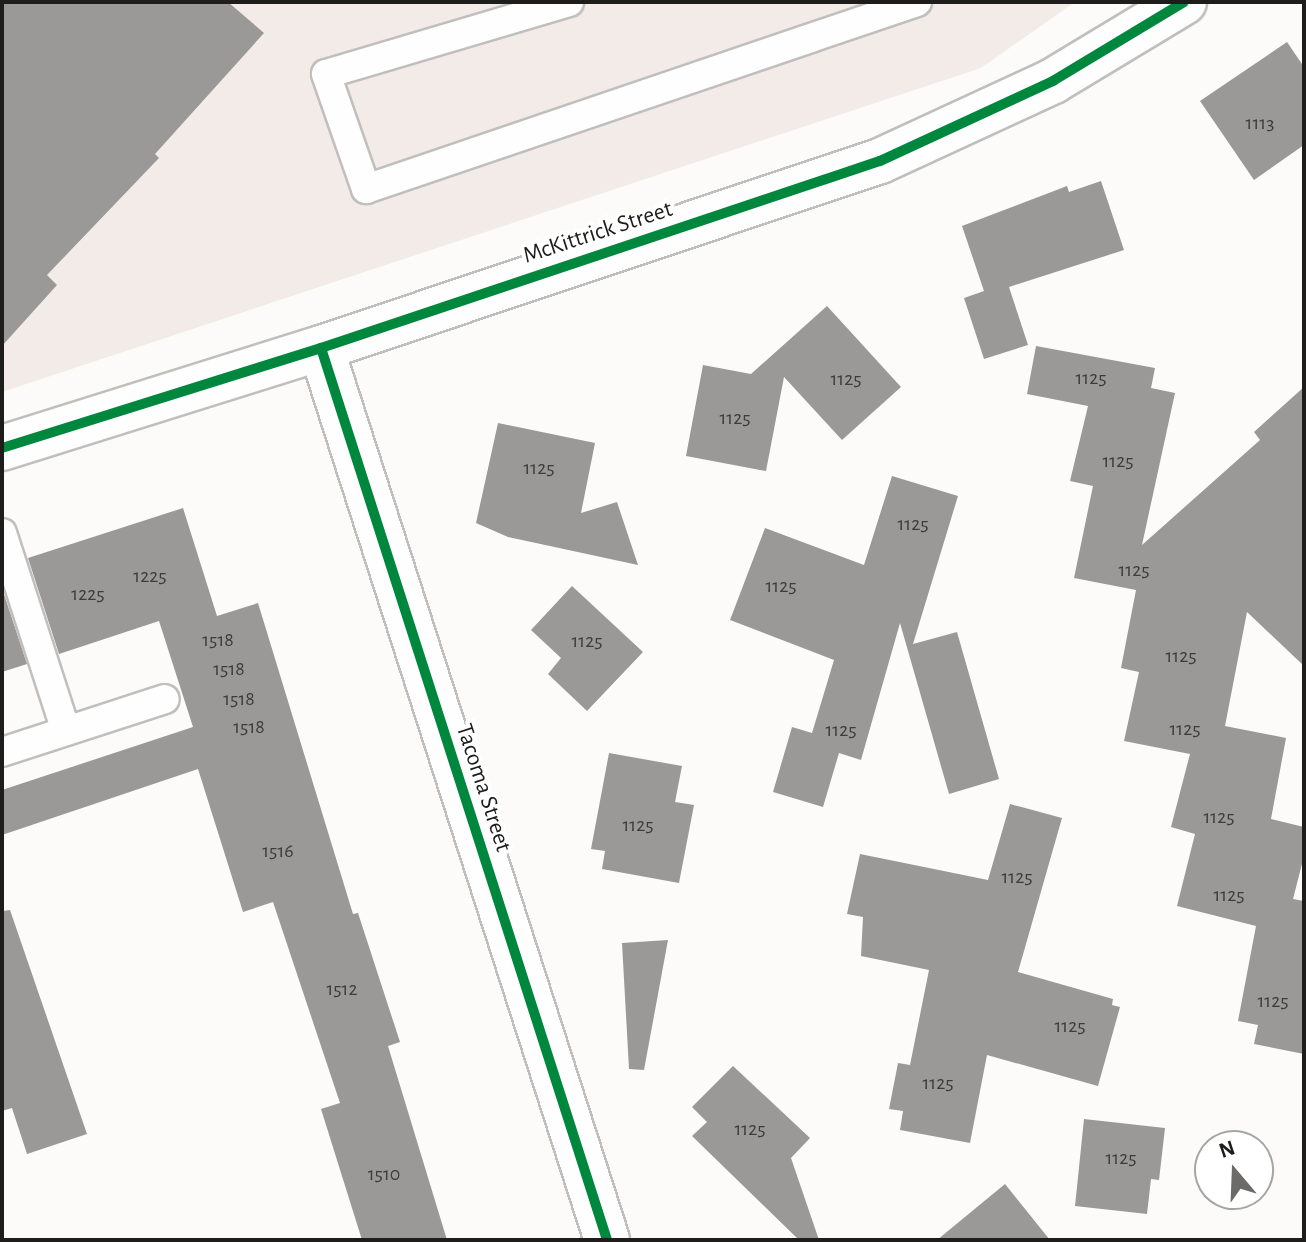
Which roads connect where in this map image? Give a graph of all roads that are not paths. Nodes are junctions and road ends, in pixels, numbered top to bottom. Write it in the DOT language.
graph roads {
  1 [pos="569,2"];
  2 [pos="917,2"];
  3 [pos="1184,2"];
  4 [pos="321,348"];
  5 [pos="2,448"];
  6 [pos="2,533"];
  7 [pos="165,699"];
  8 [pos="66,731"];
  9 [pos="2,752"];
  10 [pos="607,1240"];
  1 -- 2 [label="lane"];
  3 -- 4 [label="street, McKittrick Street"];
  4 -- 5 [label="street, McKittrick Street"];
  4 -- 10 [label="street, Tacoma Street"];
  6 -- 8 [label="lane"];
  7 -- 8 [label="lane"];
  8 -- 9 [label="lane"];
}
